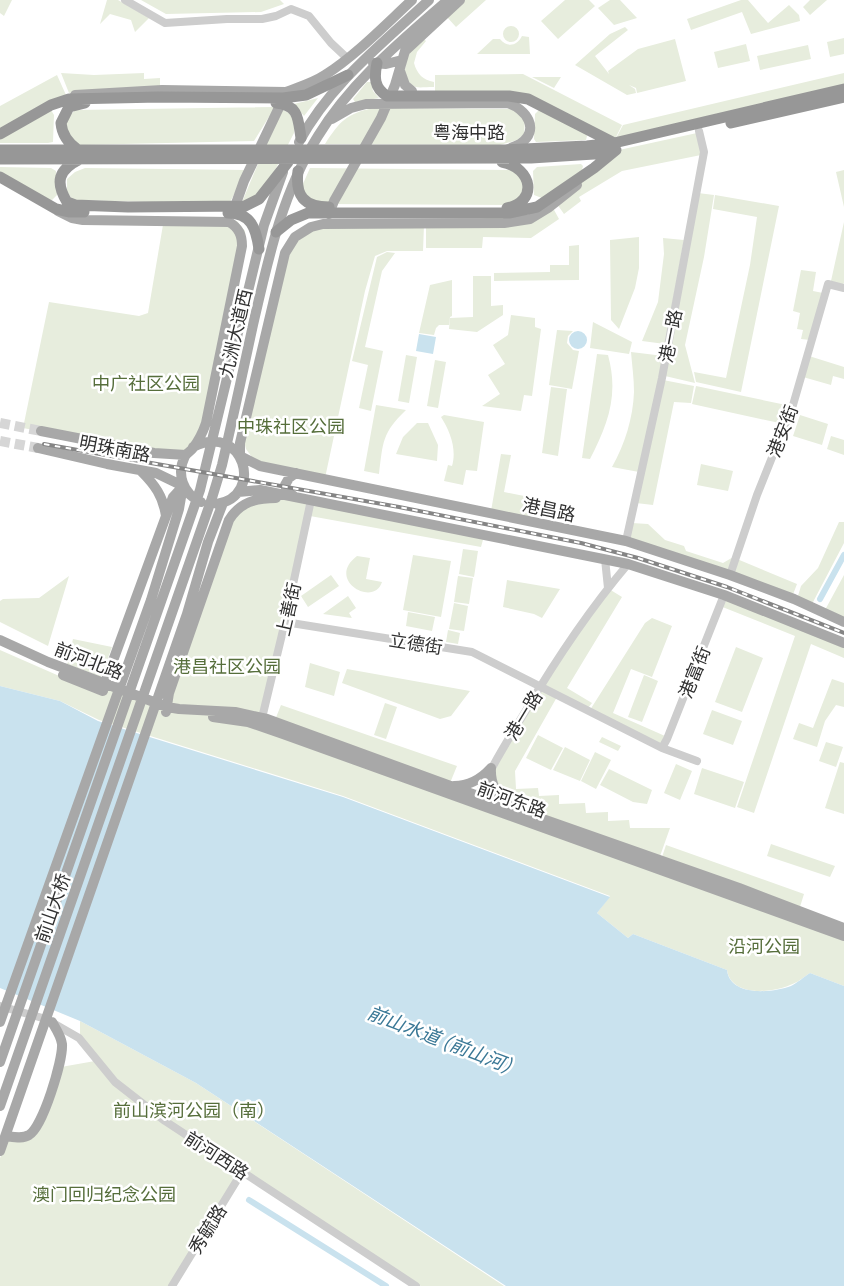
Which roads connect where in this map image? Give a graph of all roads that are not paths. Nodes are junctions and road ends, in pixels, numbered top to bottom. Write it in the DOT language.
graph roads {
  1 [pos="125,0"];
  2 [pos="412,0"];
  3 [pos="430,0"];
  4 [pos="448,0"];
  5 [pos="460,0"];
  6 [pos="347,58"];
  7 [pos="402,60"];
  8 [pos="377,63"];
  9 [pos="400,71"];
  10 [pos="348,75"];
  11 [pos="395,85"];
  12 [pos="844,89"];
  13 [pos="286,92"];
  14 [pos="408,94"];
  15 [pos="844,97"];
  16 [pos="272,101"];
  17 [pos="51,105"];
  18 [pos="327,122"];
  19 [pos="699,131"];
  20 [pos="0,134"];
  21 [pos="301,138"];
  22 [pos="616,146"];
  23 [pos="0,150"];
  24 [pos="506,150"];
  25 [pos="84,155"];
  26 [pos="486,159"];
  27 [pos="0,160"];
  28 [pos="288,162"];
  29 [pos="594,168"];
  30 [pos="298,172"];
  31 [pos="0,177"];
  32 [pos="56,209"];
  33 [pos="221,210"];
  34 [pos="336,210"];
  35 [pos="229,222"];
  36 [pos="324,224"];
  37 [pos="276,232"];
  38 [pos="259,249"];
  39 [pos="844,288"];
  40 [pos="41,431"];
  41 [pos="242,434"];
  42 [pos="38,448"];
  43 [pos="190,451"];
  44 [pos="240,456"];
  45 [pos="260,466"];
  46 [pos="141,470"];
  47 [pos="296,474"];
  48 [pos="183,486"];
  49 [pos="238,492"];
  50 [pos="295,497"];
  51 [pos="311,500"];
  52 [pos="223,503"];
  53 [pos="166,517"];
  54 [pos="626,541"];
  55 [pos="605,559"];
  56 [pos="628,564"];
  57 [pos="730,575"];
  58 [pos="608,588"];
  59 [pos="724,595"];
  60 [pos="285,622"];
  61 [pos="844,622"];
  62 [pos="0,640"];
  63 [pos="844,643"];
  64 [pos="0,647"];
  65 [pos="540,686"];
  66 [pos="104,687"];
  67 [pos="166,710"];
  68 [pos="120,715"];
  69 [pos="262,718"];
  70 [pos="134,721"];
  71 [pos="662,748"];
  72 [pos="697,761"];
  73 [pos="491,768"];
  74 [pos="450,786"];
  75 [pos="478,796"];
  76 [pos="524,812"];
  77 [pos="844,918"];
  78 [pos="830,923"];
  79 [pos="844,928"];
  80 [pos="844,936"];
  81 [pos="0,1006"];
  82 [pos="0,1022"];
  83 [pos="52,1022"];
  84 [pos="0,1062"];
  85 [pos="0,1106"];
  86 [pos="6,1136"];
  87 [pos="0,1151"];
  88 [pos="242,1172"];
  89 [pos="172,1286"];
  90 [pos="416,1286"];
  1 -- 6 [label="street"];
  2 -- 6 [label="main road"];
  3 -- 10 [label="main road, 九洲大道西"];
  4 -- 8 [label="main road, 九洲大道西"];
  5 -- 7 [label="main road"];
  6 -- 7 [label="main road"];
  6 -- 13 [label="main road"];
  7 -- 9 [label="main road"];
  8 -- 14 [label="highway"];
  8 -- 18 [label="main road, 九洲大道西"];
  9 -- 11 [label="main road"];
  9 -- 14 [label="main road"];
  10 -- 16 [label="highway"];
  10 -- 21 [label="main road, 九洲大道西"];
  11 -- 14 [label="main road"];
  11 -- 36 [label="main road"];
  12 -- 22 [label="highway, 粤海中路"];
  13 -- 17 [label="main road"];
  13 -- 35 [label="main road"];
  14 -- 22 [label="highway"];
  15 -- 19 [label="highway, 粤海中路"];
  16 -- 17 [label="highway"];
  16 -- 21 [label="highway"];
  16 -- 25 [label="highway"];
  17 -- 20 [label="highway"];
  18 -- 24 [label="main road"];
  18 -- 30 [label="main road, 九洲大道西"];
  19 -- 22 [label="highway, 粤海中路"];
  19 -- 54 [label="street, 港一路"];
  21 -- 28 [label="main road, 九洲大道西"];
  22 -- 24 [label="highway, 粤海中路"];
  22 -- 26 [label="highway, 粤海中路"];
  22 -- 29 [label="highway"];
  23 -- 25 [label="highway"];
  24 -- 25 [label="highway, 粤海中路"];
  25 -- 26 [label="highway, 粤海中路"];
  25 -- 27 [label="highway"];
  25 -- 33 [label="highway"];
  26 -- 34 [label="highway"];
  28 -- 33 [label="highway"];
  28 -- 38 [label="main road, 九洲大道西"];
  29 -- 34 [label="highway"];
  29 -- 36 [label="main road"];
  30 -- 34 [label="highway"];
  30 -- 37 [label="main road, 九洲大道西"];
  31 -- 32 [label="highway"];
  32 -- 33 [label="highway"];
  32 -- 35 [label="main road"];
  33 -- 38 [label="highway"];
  34 -- 37 [label="highway"];
  35 -- 43 [label="main road"];
  36 -- 41 [label="main road"];
  37 -- 70 [label="main road, 九洲大道西"];
  38 -- 68 [label="main road, 九洲大道西"];
  39 -- 57 [label="street, 港安街"];
  40 -- 43 [label="main road, 明珠南路"];
  41 -- 44 [label="main road"];
  41 -- 45 [label="main road"];
  42 -- 46 [label="main road, 明珠南路"];
  43 -- 44 [label="main road"];
  43 -- 48 [label="main road"];
  44 -- 45 [label="main road, 港昌路"];
  44 -- 49 [label="main road"];
  45 -- 47 [label="main road, 港昌路"];
  46 -- 48 [label="main road, 明珠南路"];
  46 -- 53 [label="main road"];
  47 -- 50 [label="main road"];
  47 -- 54 [label="main road, 港昌路"];
  48 -- 52 [label="main road"];
  48 -- 53 [label="main road"];
  48 -- 82 [label="main road"];
  49 -- 50 [label="main road"];
  49 -- 52 [label="main road"];
  50 -- 51 [label="main road"];
  50 -- 67 [label="main road"];
  51 -- 55 [label="main road"];
  51 -- 60 [label="street, 上善街"];
  52 -- 86 [label="main road"];
  53 -- 66 [label="main road"];
  54 -- 57 [label="main road, 港昌路"];
  55 -- 56 [label="main road"];
  55 -- 58 [label="street"];
  56 -- 58 [label="street, 港一路"];
  56 -- 59 [label="main road"];
  57 -- 61 [label="main road, 港昌路"];
  58 -- 65 [label="street, 港一路"];
  59 -- 63 [label="main road"];
  59 -- 71 [label="street, 港富街"];
  60 -- 65 [label="street, 立德街"];
  60 -- 69 [label="street, 上善街"];
  62 -- 66 [label="main road, 前河北路"];
  64 -- 66 [label="main road, 前河北路"];
  65 -- 71 [label="street"];
  65 -- 73 [label="street, 港一路"];
  66 -- 67 [label="main road, 前河北路"];
  67 -- 69 [label="main road, 前河东路"];
  67 -- 80 [label="main road, 前河东路"];
  68 -- 84 [label="main road, 前山大桥"];
  69 -- 74 [label="main road, 前河东路"];
  70 -- 85 [label="main road, 前山大桥"];
  71 -- 72 [label="street"];
  73 -- 74 [label="main road"];
  73 -- 75 [label="street, 港一路"];
  73 -- 76 [label="main road"];
  74 -- 75 [label="main road, 前河东路"];
  75 -- 76 [label="main road, 前河东路"];
  76 -- 78 [label="main road, 前河东路"];
  77 -- 78 [label="main road"];
  78 -- 79 [label="main road, 前河东路"];
  81 -- 83 [label="street, 前河西路"];
  83 -- 86 [label="main road"];
  83 -- 88 [label="street, 前河西路"];
  86 -- 87 [label="main road"];
  88 -- 89 [label="street, 秀毓路"];
  88 -- 90 [label="street, 前河西路"];
}
